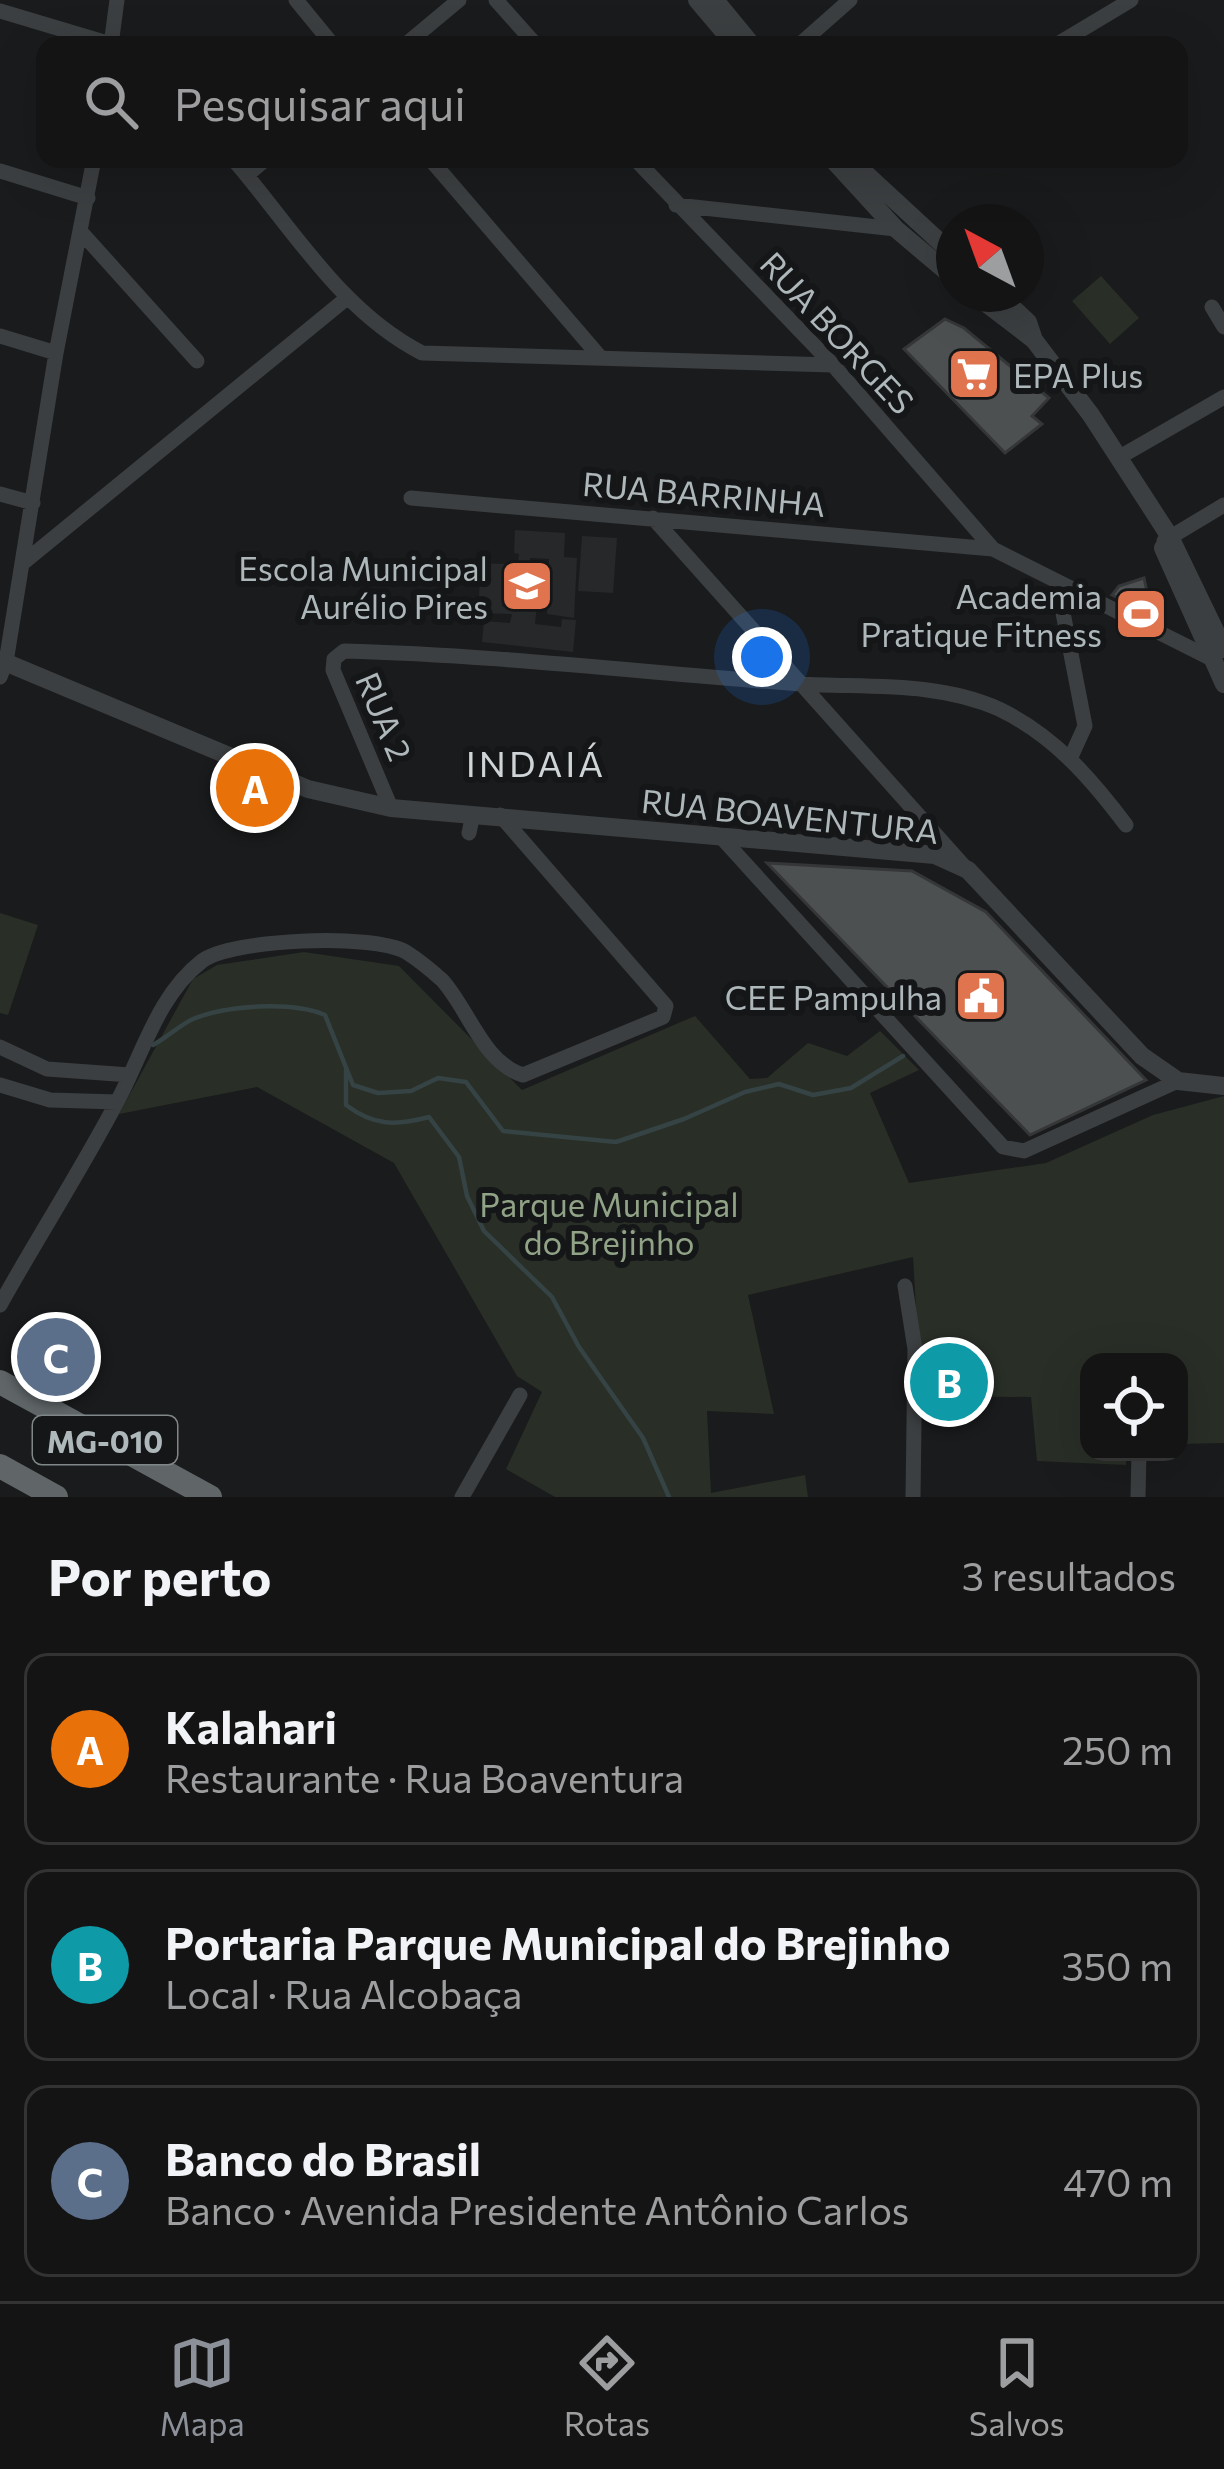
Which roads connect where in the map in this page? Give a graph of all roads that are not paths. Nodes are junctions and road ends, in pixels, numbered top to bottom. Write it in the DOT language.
graph roads {
  1 [pos="117,0"];
  2 [pos="296,0"];
  3 [pos="459,0"];
  4 [pos="496,0"];
  5 [pos="697,0"];
  6 [pos="715,0"];
  7 [pos="850,0"];
  8 [pos="1131,0"];
  9 [pos="0,11"];
  10 [pos="85,36"];
  11 [pos="113,36"];
  12 [pos="326,36"];
  13 [pos="416,36"];
  14 [pos="528,36"];
  15 [pos="727,36"];
  16 [pos="745,36"];
  17 [pos="809,36"];
  18 [pos="1071,36"];
  19 [pos="93,168"];
  20 [pos="241,168"];
  21 [pos="255,168"];
  22 [pos="438,168"];
  23 [pos="643,168"];
  24 [pos="853,168"];
  25 [pos="855,168"];
  26 [pos="0,171"];
  27 [pos="247,175"];
  28 [pos="88,198"];
  29 [pos="676,205"];
  30 [pos="884,223"];
  31 [pos="81,232"];
  32 [pos="936,242"];
  33 [pos="936,246"];
  34 [pos="936,264"];
  35 [pos="346,298"];
  36 [pos="1212,308"];
  37 [pos="997,312"];
  38 [pos="1017,312"];
  39 [pos="1224,327"];
  40 [pos="0,336"];
  41 [pos="1034,340"];
  42 [pos="56,353"];
  43 [pos="600,357"];
  44 [pos="197,362"];
  45 [pos="833,365"];
  46 [pos="1224,397"];
  47 [pos="1118,458"];
  48 [pos="0,494"];
  49 [pos="411,497"];
  50 [pos="33,503"];
  51 [pos="1224,505"];
  52 [pos="653,518"];
  53 [pos="1166,540"];
  54 [pos="993,549"];
  55 [pos="23,562"];
  56 [pos="1057,582"];
  57 [pos="1219,657"];
  58 [pos="2,666"];
  59 [pos="803,684"];
  60 [pos="1224,685"];
  61 [pos="1070,759"];
  62 [pos="391,808"];
  63 [pos="500,815"];
  64 [pos="1126,825"];
  65 [pos="722,837"];
  66 [pos="968,870"];
  67 [pos="0,1048"];
  68 [pos="123,1071"];
  69 [pos="1178,1081"];
  70 [pos="0,1084"];
  71 [pos="1224,1086"];
  72 [pos="117,1102"];
  73 [pos="905,1286"];
  74 [pos="0,1305"];
  75 [pos="0,1382"];
  76 [pos="520,1395"];
  77 [pos="1139,1461"];
  78 [pos="0,1466"];
  79 [pos="56,1497"];
  80 [pos="210,1497"];
  81 [pos="462,1497"];
  82 [pos="913,1497"];
  83 [pos="1138,1497"];
  1 -- 11 [label="street"];
  2 -- 12 [label="street"];
  3 -- 13 [label="street"];
  4 -- 14 [label="street"];
  5 -- 15 [label="street"];
  6 -- 16 [label="street"];
  7 -- 17 [label="street"];
  8 -- 18 [label="street"];
  9 -- 10 [label="street"];
  19 -- 28 [label="street"];
  20 -- 27 [label="street"];
  21 -- 27 [label="street"];
  22 -- 43 [label="street"];
  23 -- 29 [label="street, RUA BORGES"];
  24 -- 30 [label="street"];
  25 -- 32 [label="street"];
  26 -- 28 [label="street"];
  27 -- 35 [label="street"];
  28 -- 31 [label="street"];
  29 -- 30 [label="street"];
  29 -- 45 [label="street, RUA BORGES"];
  30 -- 33 [label="street"];
  30 -- 34 [label="street"];
  31 -- 42 [label="street"];
  31 -- 44 [label="street"];
  35 -- 43 [label="street"];
  35 -- 55 [label="street"];
  36 -- 39 [label="street"];
  37 -- 41 [label="street"];
  38 -- 41 [label="street"];
  40 -- 42 [label="street"];
  41 -- 47 [label="street"];
  42 -- 50 [label="street"];
  43 -- 45 [label="street"];
  45 -- 54 [label="street, RUA BORGES"];
  46 -- 47 [label="street"];
  47 -- 53 [label="street"];
  48 -- 50 [label="street"];
  49 -- 52 [label="street, RUA BARRINHA"];
  50 -- 55 [label="street"];
  51 -- 53 [label="street"];
  52 -- 54 [label="street, RUA BARRINHA"];
  52 -- 59 [label="street"];
  53 -- 57 [label="street"];
  54 -- 56 [label="street"];
  55 -- 58 [label="street"];
  56 -- 57 [label="street"];
  56 -- 61 [label="street"];
  57 -- 60 [label="street"];
  58 -- 62 [label="street, RUA BOAVENTURA"];
  59 -- 61 [label="street"];
  59 -- 62 [label="street, RUA 2"];
  59 -- 66 [label="street"];
  61 -- 64 [label="street"];
  62 -- 63 [label="street, RUA BOAVENTURA"];
  63 -- 65 [label="street, RUA BOAVENTURA"];
  63 -- 68 [label="street"];
  65 -- 66 [label="street, RUA BOAVENTURA"];
  65 -- 69 [label="street"];
  66 -- 69 [label="street, RUA BOAVENTURA"];
  67 -- 68 [label="street"];
  68 -- 72 [label="street"];
  69 -- 71 [label="street"];
  70 -- 72 [label="street"];
  72 -- 74 [label="street"];
  73 -- 82 [label="street"];
  75 -- 80 [label="highway, MG-010"];
  76 -- 81 [label="street"];
  77 -- 83 [label="street"];
  78 -- 79 [label="highway, MG-010"];
}
